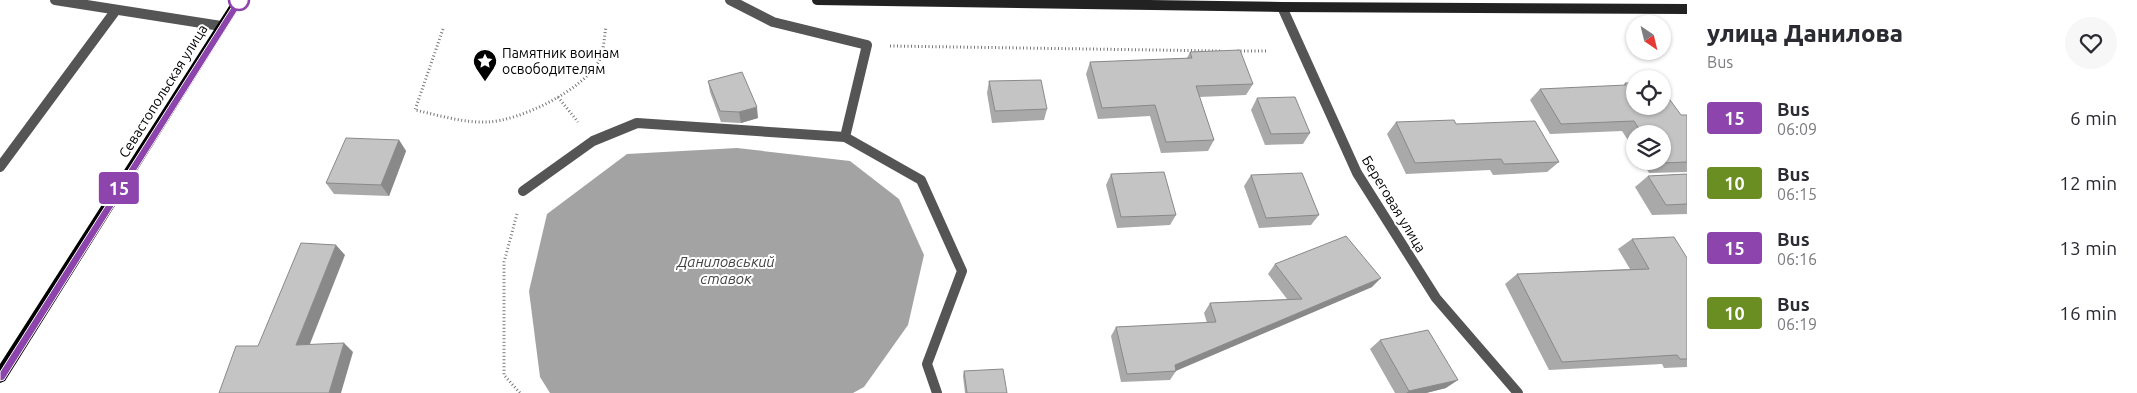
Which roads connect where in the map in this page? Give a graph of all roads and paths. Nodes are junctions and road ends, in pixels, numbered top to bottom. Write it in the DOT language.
graph roads {
  1 [pos="56,0"];
  2 [pos="239,0"];
  3 [pos="730,0"];
  4 [pos="817,0"];
  5 [pos="947,1"];
  6 [pos="1282,7"];
  7 [pos="1687,9"];
  8 [pos="116,10"];
  9 [pos="221,26"];
  10 [pos="606,27"];
  11 [pos="443,29"];
  12 [pos="867,45"];
  13 [pos="1267,51"];
  14 [pos="558,97"];
  15 [pos="845,137"];
  16 [pos="592,140"];
  17 [pos="0,167"];
  18 [pos="524,191"];
  19 [pos="0,376"];
  20 [pos="520,393"];
  21 [pos="937,393"];
  22 [pos="1518,393"];
  1 -- 8 [label="street"];
  2 -- 9 [label="main road, Севастопольская улица"];
  3 -- 12 [label="street"];
  4 -- 5 [label="main road"];
  5 -- 6 [label="main road"];
  6 -- 7 [label="main road"];
  6 -- 22 [label="street, Береговая улица"];
  8 -- 9 [label="street"];
  8 -- 17 [label="street"];
  9 -- 19 [label="main road, Севастопольская улица"];
  10 -- 14 [label="path"];
  11 -- 14 [label="path"];
  12 -- 13 [label="path"];
  12 -- 15 [label="street"];
  14 -- 16 [label="path"];
  15 -- 16 [label="street"];
  15 -- 21 [label="street"];
  16 -- 18 [label="street"];
  18 -- 20 [label="path"];
}
